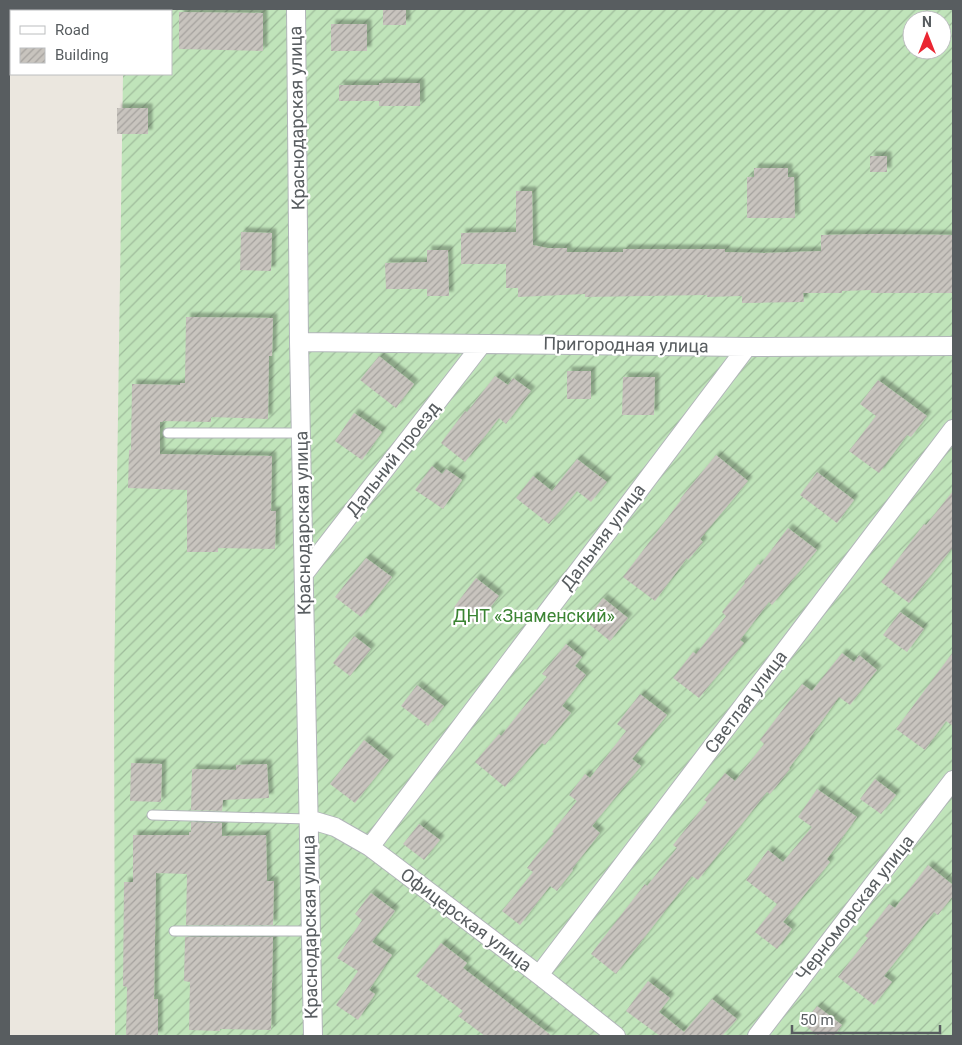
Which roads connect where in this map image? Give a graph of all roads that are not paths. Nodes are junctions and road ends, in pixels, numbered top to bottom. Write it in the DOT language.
graph roads {
  1 [pos="296,9"];
  2 [pos="299,342"];
  3 [pos="482,344"];
  4 [pos="953,346"];
  5 [pos="746,347"];
  6 [pos="953,429"];
  7 [pos="168,433"];
  8 [pos="301,433"];
  9 [pos="304,574"];
  10 [pos="953,780"];
  11 [pos="152,815"];
  12 [pos="308,819"];
  13 [pos="370,847"];
  14 [pos="174,931"];
  15 [pos="310,931"];
  16 [pos="538,975"];
  17 [pos="313,1036"];
  18 [pos="616,1036"];
  19 [pos="757,1036"];
  1 -- 2 [label="street, Краснодарская улица"];
  2 -- 3 [label="street, Пригородная улица"];
  2 -- 8 [label="street, Краснодарская улица"];
  3 -- 5 [label="street, Пригородная улица"];
  3 -- 9 [label="street, Дальний проезд"];
  4 -- 5 [label="street, Пригородная улица"];
  5 -- 13 [label="street, Дальняя улица"];
  6 -- 16 [label="street, Светлая улица"];
  7 -- 8 [label="lane"];
  8 -- 9 [label="street, Краснодарская улица"];
  9 -- 12 [label="street, Краснодарская улица"];
  10 -- 19 [label="street, Черноморская улица"];
  11 -- 12 [label="lane"];
  12 -- 13 [label="street, Офицерская улица"];
  12 -- 15 [label="street, Краснодарская улица"];
  13 -- 16 [label="street, Офицерская улица"];
  14 -- 15 [label="lane"];
  15 -- 17 [label="street, Краснодарская улица"];
  16 -- 18 [label="street, Офицерская улица"];
}
